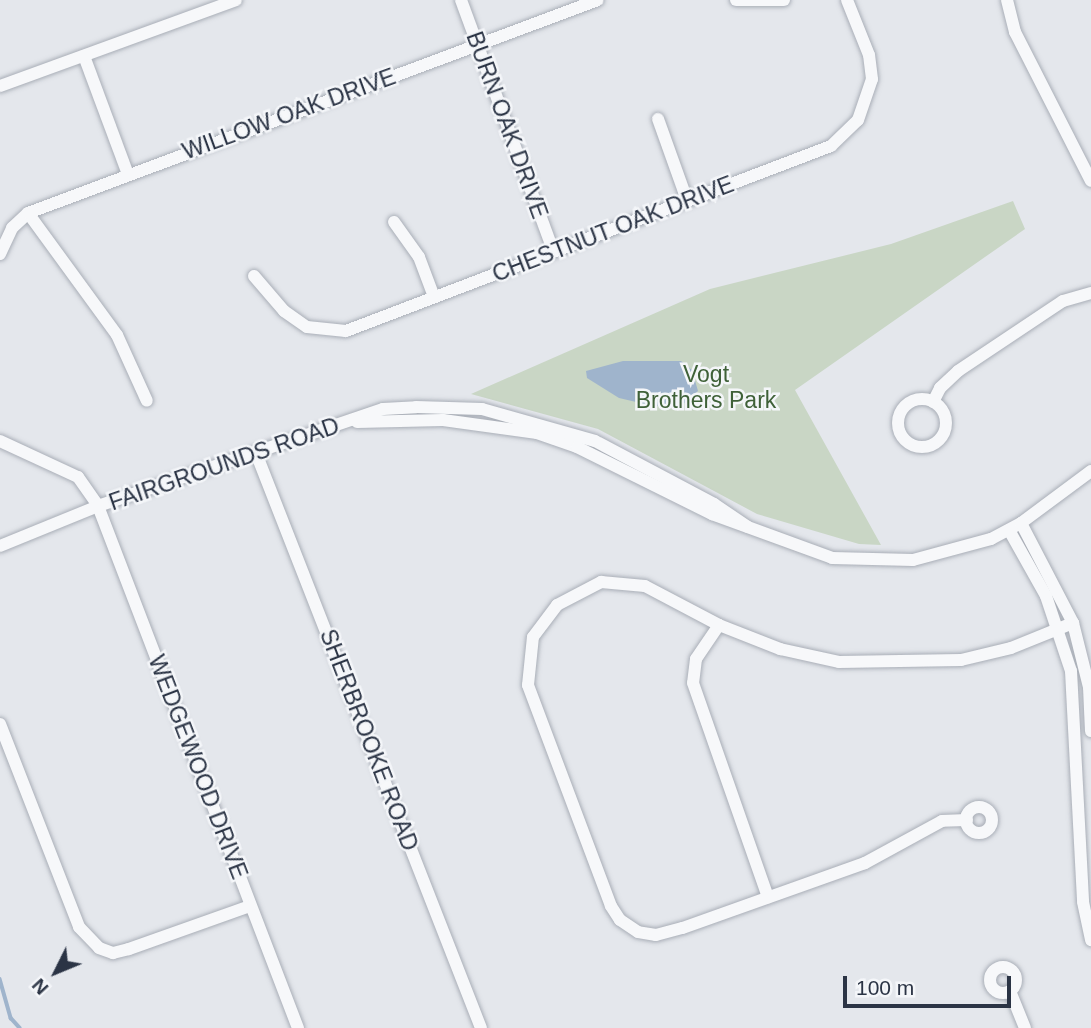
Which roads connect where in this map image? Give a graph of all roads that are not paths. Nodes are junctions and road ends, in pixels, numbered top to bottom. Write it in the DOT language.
graph roads {
  1 [pos="236,0"];
  2 [pos="461,0"];
  3 [pos="598,0"];
  4 [pos="736,0"];
  5 [pos="784,0"];
  6 [pos="847,0"];
  7 [pos="1007,0"];
  8 [pos="477,45"];
  9 [pos="84,56"];
  10 [pos="0,86"];
  11 [pos="658,119"];
  12 [pos="128,174"];
  13 [pos="1091,181"];
  14 [pos="687,200"];
  15 [pos="28,213"];
  16 [pos="394,222"];
  17 [pos="553,250"];
  18 [pos="0,254"];
  19 [pos="254,276"];
  20 [pos="1091,293"];
  21 [pos="434,297"];
  22 [pos="147,401"];
  23 [pos="933,402"];
  24 [pos="0,441"];
  25 [pos="256,453"];
  26 [pos="1091,471"];
  27 [pos="98,506"];
  28 [pos="1021,523"];
  29 [pos="1009,530"];
  30 [pos="0,546"];
  31 [pos="1073,623"];
  32 [pos="719,625"];
  33 [pos="1059,628"];
  34 [pos="0,724"];
  35 [pos="1091,731"];
  36 [pos="967,820"];
  37 [pos="1085,837"];
  38 [pos="768,897"];
  39 [pos="250,906"];
  40 [pos="1091,940"];
  41 [pos="1010,991"];
  42 [pos="298,1028"];
  43 [pos="481,1028"];
  44 [pos="1025,1028"];
  1 -- 9 [label="street"];
  2 -- 8 [label="street, BURN OAK DRIVE"];
  3 -- 8 [label="street, WILLOW OAK DRIVE"];
  4 -- 5 [label="street"];
  6 -- 14 [label="street, CHESTNUT OAK DRIVE"];
  7 -- 13 [label="street"];
  8 -- 12 [label="street, WILLOW OAK DRIVE"];
  8 -- 17 [label="street, BURN OAK DRIVE"];
  9 -- 10 [label="street"];
  9 -- 12 [label="street"];
  11 -- 14 [label="street"];
  12 -- 15 [label="street, WILLOW OAK DRIVE"];
  14 -- 17 [label="street, CHESTNUT OAK DRIVE"];
  15 -- 18 [label="street"];
  15 -- 22 [label="street"];
  16 -- 21 [label="street"];
  17 -- 21 [label="street, CHESTNUT OAK DRIVE"];
  19 -- 21 [label="street, CHESTNUT OAK DRIVE"];
  20 -- 23 [label="street"];
  24 -- 27 [label="street, WEDGEWOOD DRIVE"];
  25 -- 27 [label="street, FAIRGROUNDS ROAD"];
  25 -- 29 [label="street, FAIRGROUNDS ROAD"];
  25 -- 43 [label="street, SHERBROOKE ROAD"];
  26 -- 28 [label="street, FAIRGROUNDS ROAD"];
  27 -- 30 [label="street, FAIRGROUNDS ROAD"];
  27 -- 39 [label="street, WEDGEWOOD DRIVE"];
  28 -- 29 [label="street, FAIRGROUNDS ROAD"];
  28 -- 31 [label="street"];
  29 -- 33 [label="street"];
  31 -- 33 [label="street"];
  31 -- 35 [label="street"];
  32 -- 33 [label="street"];
  32 -- 38 [label="street"];
  32 -- 38 [label="street"];
  33 -- 37 [label="street"];
  34 -- 39 [label="street"];
  36 -- 38 [label="street"];
  37 -- 40 [label="street"];
  39 -- 42 [label="street, WEDGEWOOD DRIVE"];
  41 -- 44 [label="street"];
}
